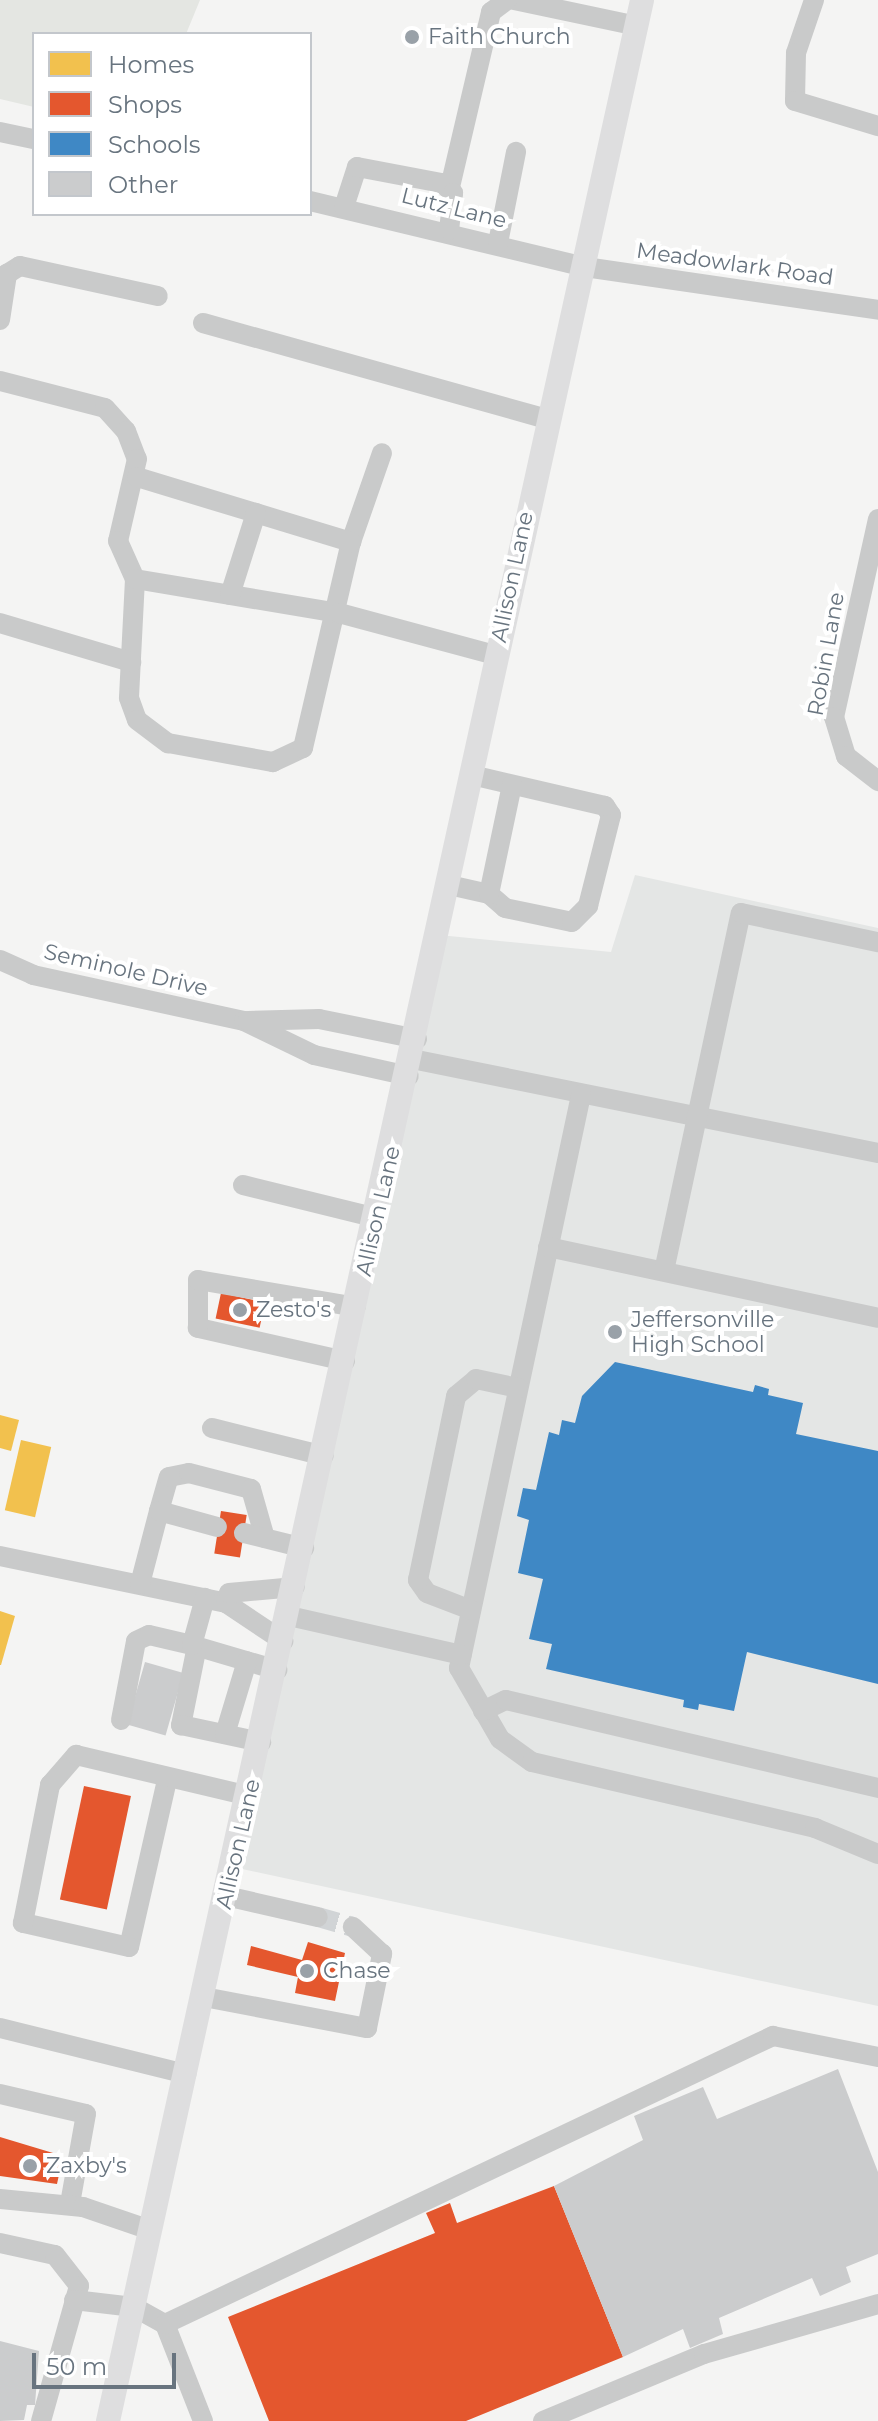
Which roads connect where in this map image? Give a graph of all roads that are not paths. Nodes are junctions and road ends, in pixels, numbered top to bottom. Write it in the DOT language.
graph roads {
  1 [pos="507,0"];
  2 [pos="514,0"];
  3 [pos="642,0"];
  4 [pos="814,0"];
  5 [pos="637,26"];
  6 [pos="878,126"];
  7 [pos="0,132"];
  8 [pos="32,139"];
  9 [pos="516,152"];
  10 [pos="450,187"];
  11 [pos="312,201"];
  12 [pos="344,207"];
  13 [pos="449,230"];
  14 [pos="498,243"];
  15 [pos="585,267"];
  16 [pos="158,296"];
  17 [pos="878,310"];
  18 [pos="0,320"];
  19 [pos="203,323"];
  20 [pos="0,381"];
  21 [pos="547,419"];
  22 [pos="382,453"];
  23 [pos="137,477"];
  24 [pos="256,513"];
  25 [pos="878,519"];
  26 [pos="351,542"];
  27 [pos="135,579"];
  28 [pos="230,595"];
  29 [pos="339,613"];
  30 [pos="0,623"];
  31 [pos="495,655"];
  32 [pos="131,662"];
  33 [pos="472,775"];
  34 [pos="878,781"];
  35 [pos="512,785"];
  36 [pos="449,885"];
  37 [pos="489,894"];
  38 [pos="878,942"];
  39 [pos="0,960"];
  40 [pos="244,1021"];
  41 [pos="413,1058"];
  42 [pos="581,1095"];
  43 [pos="698,1112"];
  44 [pos="878,1153"];
  45 [pos="243,1185"];
  46 [pos="377,1218"];
  47 [pos="548,1247"];
  48 [pos="664,1271"];
  49 [pos="356,1307"];
  50 [pos="878,1318"];
  51 [pos="345,1361"];
  52 [pos="518,1388"];
  53 [pos="212,1428"];
  54 [pos="324,1456"];
  55 [pos="159,1511"];
  56 [pos="217,1527"];
  57 [pos="244,1533"];
  58 [pos="265,1538"];
  59 [pos="304,1548"];
  60 [pos="0,1556"];
  61 [pos="140,1584"];
  62 [pos="295,1587"];
  63 [pos="205,1598"];
  64 [pos="226,1603"];
  65 [pos="471,1610"];
  66 [pos="289,1616"];
  67 [pos="283,1641"];
  68 [pos="194,1646"];
  69 [pos="462,1655"];
  70 [pos="247,1661"];
  71 [pos="277,1670"];
  72 [pos="483,1711"];
  73 [pos="121,1720"];
  74 [pos="225,1734"];
  75 [pos="261,1742"];
  76 [pos="167,1780"];
  77 [pos="878,1788"];
  78 [pos="249,1796"];
  79 [pos="877,1851"];
  80 [pos="226,1896"];
  81 [pos="318,1917"];
  82 [pos="353,1927"];
  83 [pos="204,1997"];
  84 [pos="0,2028"];
  85 [pos="878,2057"];
  86 [pos="186,2074"];
  87 [pos="0,2094"];
  88 [pos="0,2199"];
  89 [pos="70,2204"];
  90 [pos="150,2230"];
  91 [pos="0,2243"];
  92 [pos="74,2300"];
  93 [pos="878,2304"];
  94 [pos="134,2307"];
  95 [pos="165,2324"];
  96 [pos="41,2421"];
  97 [pos="108,2421"];
  98 [pos="203,2421"];
  99 [pos="543,2421"];
  1 -- 10 [label="street"];
  2 -- 5 [label="street"];
  3 -- 5 [label="main road, Allison Lane"];
  4 -- 6 [label="street"];
  5 -- 15 [label="main road, Allison Lane"];
  7 -- 8 [label="street"];
  9 -- 14 [label="street"];
  10 -- 12 [label="street"];
  10 -- 13 [label="street"];
  11 -- 12 [label="street, Lutz Lane"];
  12 -- 13 [label="street, Lutz Lane"];
  13 -- 14 [label="street, Lutz Lane"];
  14 -- 15 [label="street, Lutz Lane"];
  15 -- 17 [label="street, Meadowlark Road"];
  15 -- 21 [label="main road, Allison Lane"];
  16 -- 18 [label="street"];
  19 -- 21 [label="street"];
  20 -- 23 [label="street"];
  21 -- 31 [label="main road, Allison Lane"];
  22 -- 26 [label="street"];
  23 -- 24 [label="street"];
  23 -- 27 [label="street"];
  24 -- 26 [label="street"];
  24 -- 28 [label="street"];
  25 -- 34 [label="street, Robin Lane"];
  26 -- 29 [label="street"];
  27 -- 28 [label="street"];
  27 -- 32 [label="street"];
  28 -- 29 [label="street"];
  29 -- 31 [label="street"];
  29 -- 32 [label="street"];
  30 -- 32 [label="street"];
  31 -- 33 [label="main road, Allison Lane"];
  33 -- 35 [label="street"];
  33 -- 36 [label="main road, Allison Lane"];
  35 -- 37 [label="street"];
  35 -- 37 [label="street"];
  36 -- 37 [label="street"];
  36 -- 41 [label="main road, Allison Lane"];
  38 -- 43 [label="street"];
  39 -- 40 [label="street, Seminole Drive"];
  40 -- 41 [label="street, Seminole Drive"];
  40 -- 41 [label="street, Seminole Drive"];
  41 -- 42 [label="street"];
  41 -- 46 [label="main road, Allison Lane"];
  42 -- 43 [label="street"];
  42 -- 47 [label="street"];
  43 -- 44 [label="street"];
  43 -- 48 [label="street"];
  45 -- 46 [label="street"];
  46 -- 49 [label="main road, Allison Lane"];
  47 -- 48 [label="street"];
  47 -- 52 [label="street"];
  48 -- 50 [label="street"];
  49 -- 51 [label="main road, Allison Lane"];
  49 -- 51 [label="street"];
  51 -- 54 [label="main road, Allison Lane"];
  52 -- 65 [label="street"];
  52 -- 65 [label="street"];
  53 -- 54 [label="street"];
  54 -- 59 [label="main road, Allison Lane"];
  55 -- 56 [label="street"];
  55 -- 58 [label="street"];
  55 -- 61 [label="street"];
  57 -- 58 [label="street"];
  58 -- 59 [label="street"];
  59 -- 62 [label="main road, Allison Lane"];
  60 -- 61 [label="street"];
  61 -- 63 [label="street"];
  62 -- 64 [label="street"];
  62 -- 66 [label="main road, Allison Lane"];
  63 -- 64 [label="street"];
  63 -- 68 [label="street"];
  64 -- 67 [label="street"];
  65 -- 69 [label="street"];
  66 -- 67 [label="main road, Allison Lane"];
  66 -- 69 [label="street"];
  67 -- 71 [label="main road, Allison Lane"];
  68 -- 70 [label="street"];
  68 -- 73 [label="street"];
  68 -- 74 [label="street"];
  69 -- 72 [label="street"];
  70 -- 71 [label="street"];
  70 -- 74 [label="street"];
  71 -- 75 [label="main road, Allison Lane"];
  72 -- 77 [label="street"];
  72 -- 79 [label="street"];
  74 -- 75 [label="street"];
  75 -- 78 [label="main road, Allison Lane"];
  76 -- 76 [label="street"];
  76 -- 78 [label="street"];
  78 -- 80 [label="main road, Allison Lane"];
  80 -- 81 [label="street"];
  80 -- 83 [label="main road, Allison Lane"];
  82 -- 83 [label="street"];
  83 -- 86 [label="main road, Allison Lane"];
  84 -- 86 [label="street"];
  85 -- 95 [label="street"];
  86 -- 90 [label="main road, Allison Lane"];
  87 -- 89 [label="street"];
  88 -- 89 [label="street"];
  89 -- 90 [label="street"];
  90 -- 94 [label="main road, Allison Lane"];
  91 -- 92 [label="street"];
  92 -- 94 [label="street"];
  92 -- 96 [label="street"];
  93 -- 99 [label="street"];
  94 -- 95 [label="street"];
  94 -- 97 [label="main road, Allison Lane"];
  95 -- 98 [label="street"];
}
